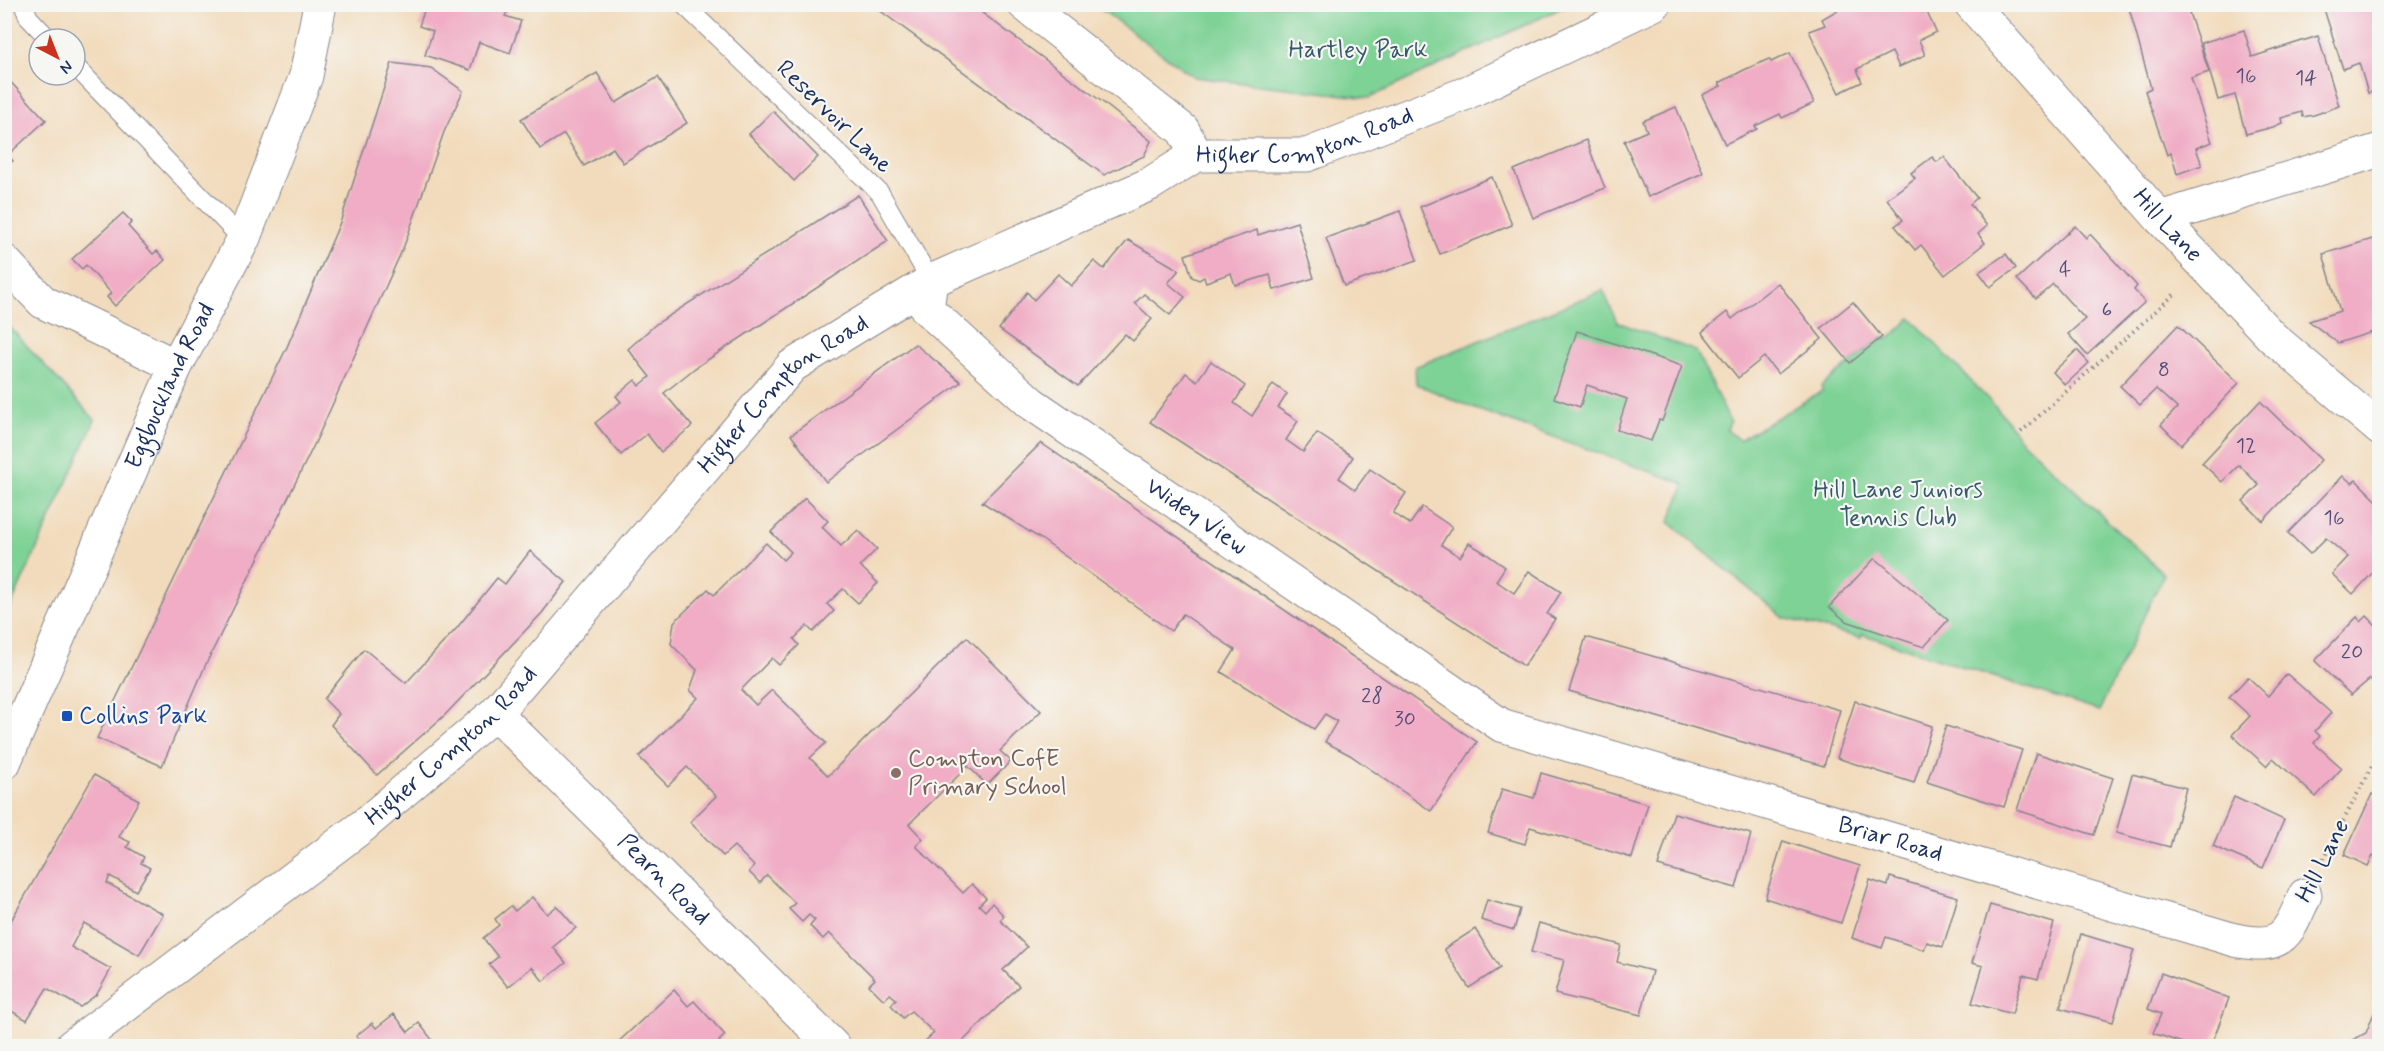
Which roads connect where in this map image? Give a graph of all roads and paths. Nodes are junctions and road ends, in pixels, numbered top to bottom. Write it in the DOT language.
graph roads {
  1 [pos="23,4"];
  2 [pos="320,4"];
  3 [pos="683,4"];
  4 [pos="1024,4"];
  5 [pos="1288,4"];
  6 [pos="1306,4"];
  7 [pos="1653,4"];
  8 [pos="1971,4"];
  9 [pos="38,27"];
  10 [pos="87,78"];
  11 [pos="2379,150"];
  12 [pos="1196,155"];
  13 [pos="2160,218"];
  14 [pos="243,240"];
  15 [pos="4,261"];
  16 [pos="2206,266"];
  17 [pos="931,281"];
  18 [pos="176,366"];
  19 [pos="2379,429"];
  20 [pos="2021,432"];
  21 [pos="495,714"];
  22 [pos="1501,725"];
  23 [pos="2379,750"];
  24 [pos="4,763"];
  25 [pos="2306,895"];
  26 [pos="2280,939"];
  27 [pos="72,1047"];
  28 [pos="832,1047"];
  1 -- 9 [label="lane"];
  2 -- 14 [label="street, Eggbuckland Road"];
  3 -- 17 [label="lane, Reservoir Lane"];
  4 -- 12 [label="street"];
  5 -- 6 [label="path"];
  7 -- 12 [label="street, Higher Compton Road"];
  8 -- 13 [label="street, Hill Lane"];
  10 -- 14 [label="lane"];
  11 -- 13 [label="street"];
  12 -- 17 [label="street, Higher Compton Road"];
  13 -- 16 [label="street, Hill Lane"];
  14 -- 18 [label="street, Eggbuckland Road"];
  15 -- 18 [label="street"];
  16 -- 19 [label="street, Hill Lane"];
  16 -- 20 [label="path"];
  17 -- 21 [label="street, Higher Compton Road"];
  17 -- 22 [label="street, Widey View"];
  18 -- 24 [label="street, Eggbuckland Road"];
  21 -- 27 [label="street, Higher Compton Road"];
  21 -- 28 [label="street, Pearn Road"];
  22 -- 26 [label="street, Briar Road"];
  23 -- 25 [label="path, Hill Lane"];
  25 -- 26 [label="street, Hill Lane"];
}
